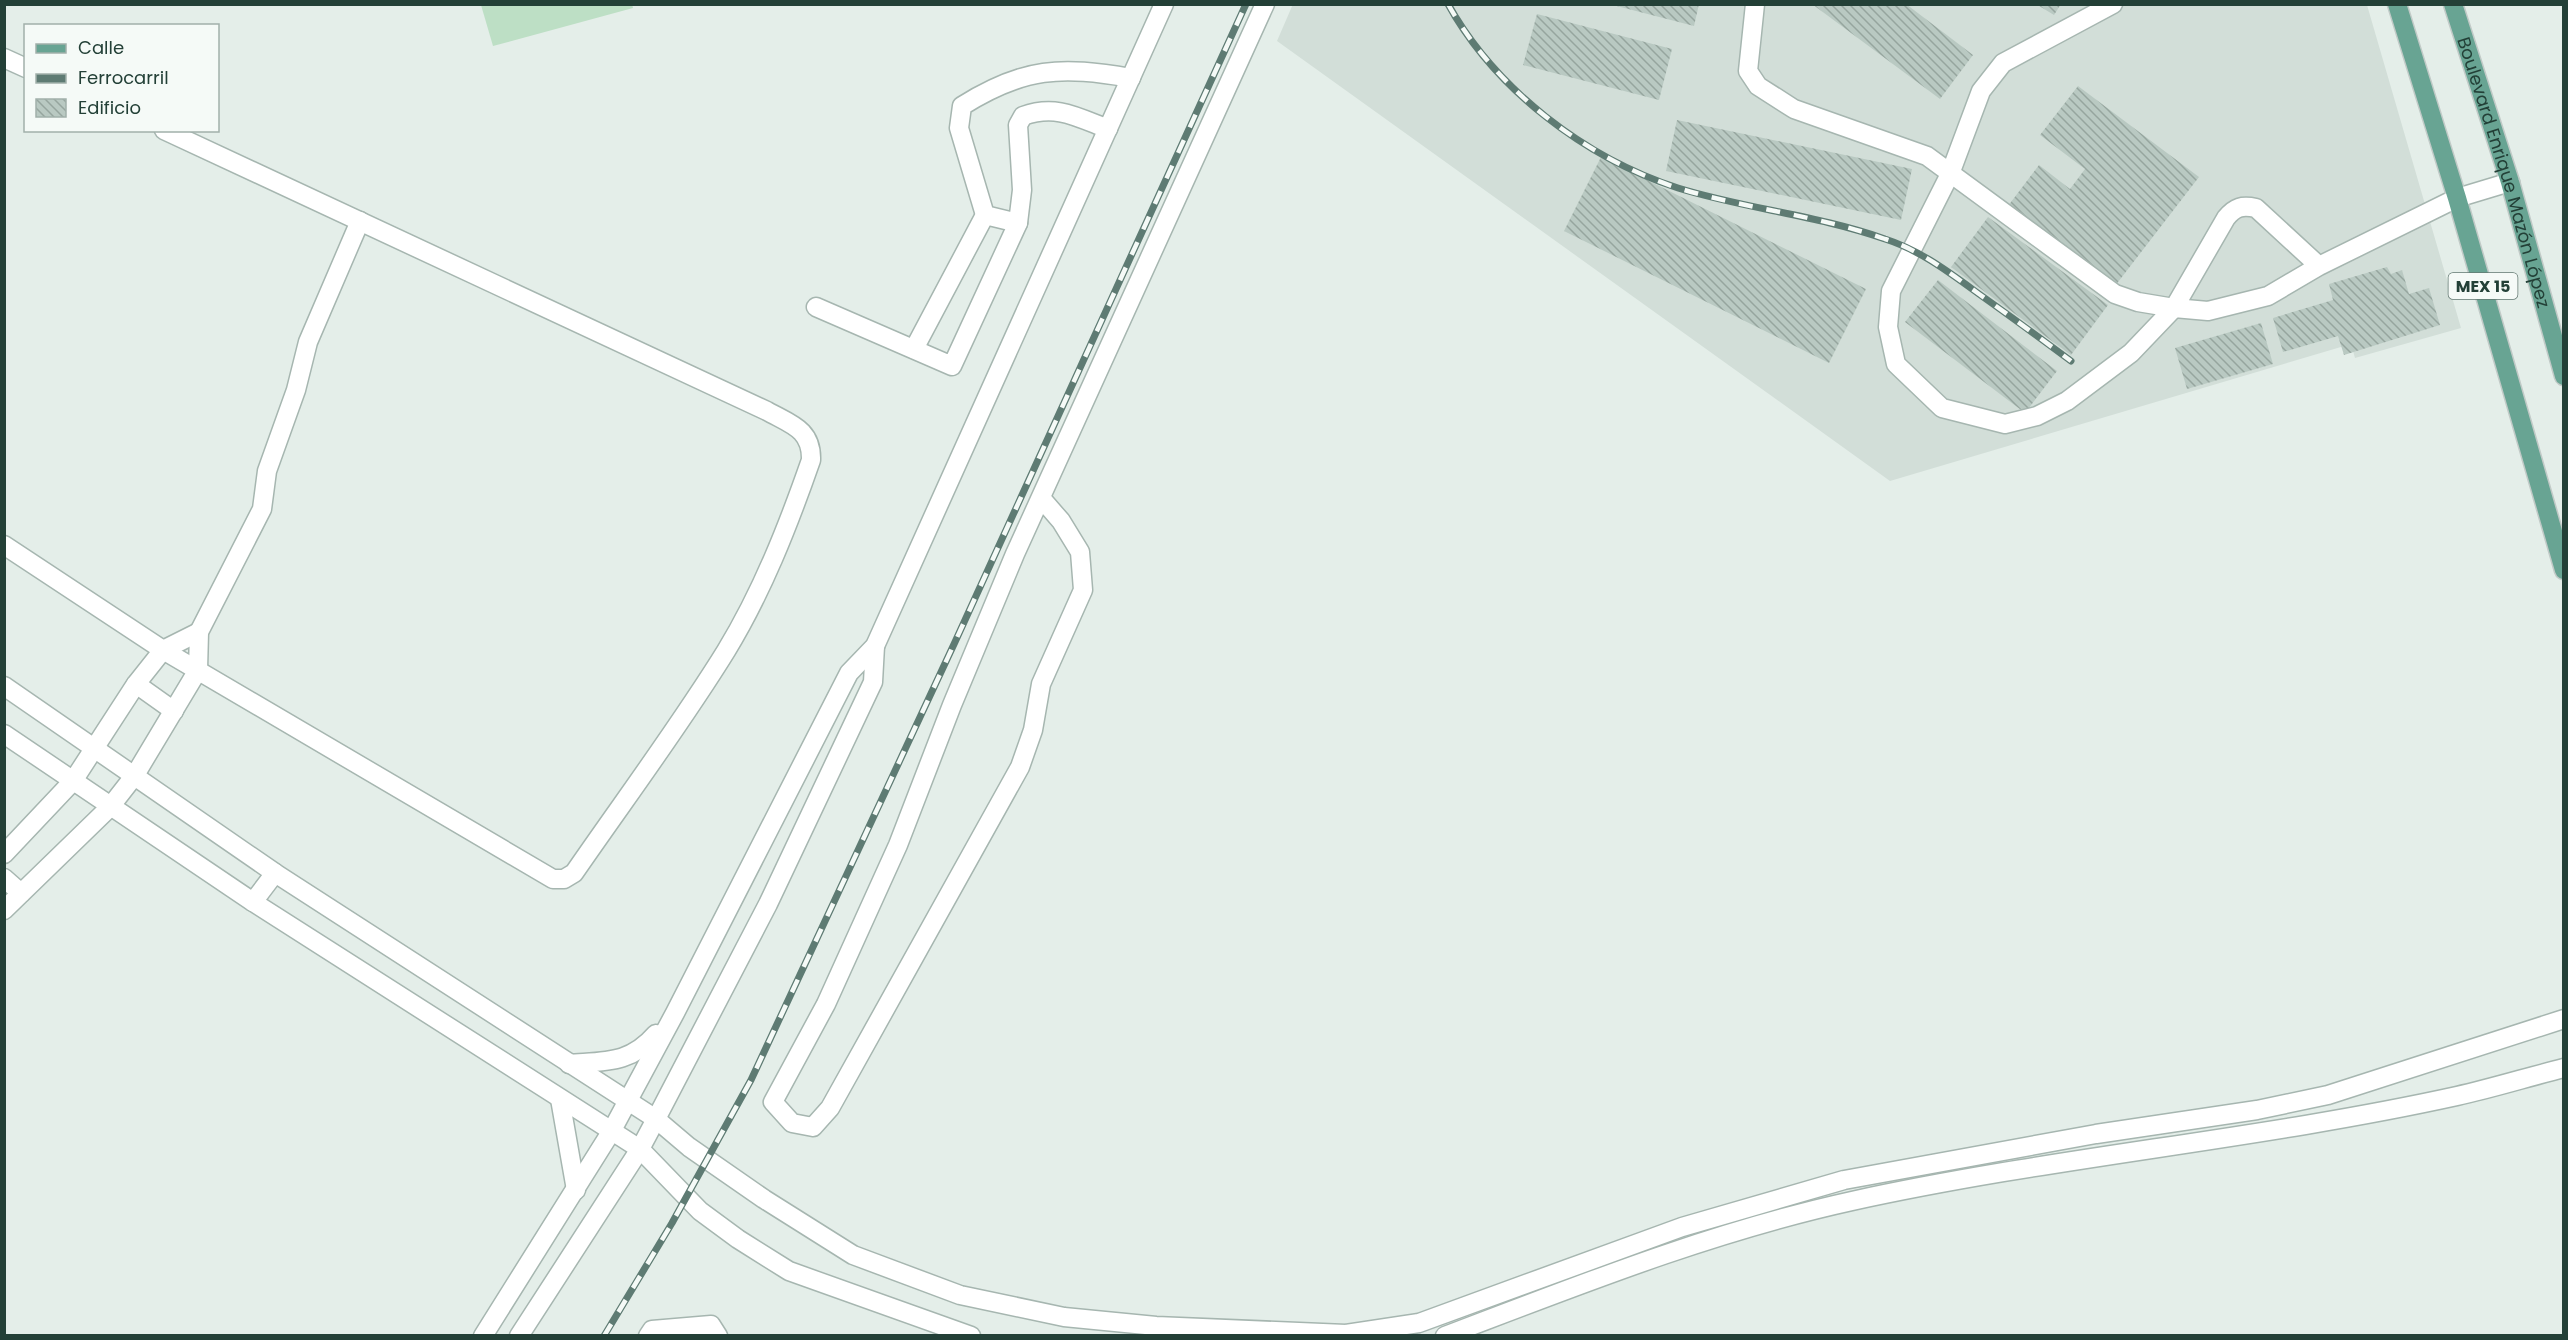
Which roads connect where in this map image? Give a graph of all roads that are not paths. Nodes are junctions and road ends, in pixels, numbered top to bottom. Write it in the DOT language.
graph roads {
  1 [pos="1164,4"];
  2 [pos="1265,4"];
  3 [pos="1755,4"];
  4 [pos="2113,4"];
  5 [pos="2397,4"];
  6 [pos="2453,4"];
  7 [pos="4,58"];
  8 [pos="24,67"];
  9 [pos="1131,78"];
  10 [pos="1108,129"];
  11 [pos="168,132"];
  12 [pos="1950,174"];
  13 [pos="2510,182"];
  14 [pos="2457,198"];
  15 [pos="985,215"];
  16 [pos="360,221"];
  17 [pos="1018,223"];
  18 [pos="2319,266"];
  19 [pos="816,307"];
  20 [pos="2174,308"];
  21 [pos="914,349"];
  22 [pos="2564,376"];
  23 [pos="1041,498"];
  24 [pos="4,545"];
  25 [pos="2564,570"];
  26 [pos="199,632"];
  27 [pos="875,646"];
  28 [pos="163,650"];
  29 [pos="198,670"];
  30 [pos="136,684"];
  31 [pos="4,686"];
  32 [pos="174,711"];
  33 [pos="4,734"];
  34 [pos="96,749"];
  35 [pos="135,776"];
  36 [pos="73,781"];
  37 [pos="110,807"];
  38 [pos="4,854"];
  39 [pos="275,873"];
  40 [pos="4,878"];
  41 [pos="21,894"];
  42 [pos="253,902"];
  43 [pos="4,910"];
  44 [pos="675,1013"];
  45 [pos="2564,1019"];
  46 [pos="569,1064"];
  47 [pos="2564,1068"];
  48 [pos="560,1099"];
  49 [pos="627,1101"];
  50 [pos="656,1119"];
  51 [pos="611,1132"];
  52 [pos="2031,1146"];
  53 [pos="640,1149"];
  54 [pos="2035,1168"];
  55 [pos="576,1190"];
  56 [pos="1309,1334"];
  57 [pos="483,1335"];
  58 [pos="519,1335"];
  59 [pos="648,1335"];
  60 [pos="718,1335"];
  61 [pos="971,1335"];
  62 [pos="1445,1335"];
  1 -- 9 [label="street"];
  2 -- 23 [label="street"];
  3 -- 12 [label="street"];
  4 -- 12 [label="street"];
  5 -- 14 [label="main road, MEX 15"];
  6 -- 13 [label="main road, Boulevard Enrique Mazón López / MEX 15"];
  7 -- 8 [label="street"];
  9 -- 10 [label="street"];
  9 -- 15 [label="street"];
  10 -- 17 [label="street"];
  10 -- 27 [label="street"];
  11 -- 16 [label="street"];
  12 -- 20 [label="street"];
  12 -- 20 [label="street"];
  13 -- 14 [label="street"];
  13 -- 22 [label="main road, Boulevard Enrique Mazón López / MEX 15"];
  14 -- 18 [label="street"];
  14 -- 25 [label="main road, MEX 15"];
  15 -- 17 [label="street"];
  15 -- 21 [label="street"];
  16 -- 26 [label="street"];
  16 -- 29 [label="street"];
  17 -- 21 [label="street"];
  18 -- 20 [label="street"];
  18 -- 20 [label="street"];
  19 -- 21 [label="street"];
  23 -- 23 [label="street"];
  24 -- 28 [label="street"];
  26 -- 28 [label="street"];
  26 -- 29 [label="street"];
  27 -- 44 [label="street"];
  27 -- 50 [label="street"];
  28 -- 29 [label="street"];
  28 -- 30 [label="street"];
  29 -- 32 [label="street"];
  30 -- 32 [label="street"];
  30 -- 34 [label="street"];
  31 -- 34 [label="street"];
  32 -- 35 [label="street"];
  33 -- 36 [label="street"];
  34 -- 35 [label="street"];
  34 -- 36 [label="street"];
  35 -- 37 [label="street"];
  35 -- 39 [label="street"];
  36 -- 37 [label="street"];
  36 -- 38 [label="street"];
  37 -- 41 [label="street"];
  37 -- 42 [label="street"];
  39 -- 42 [label="street"];
  39 -- 46 [label="street"];
  40 -- 41 [label="street"];
  41 -- 43 [label="street"];
  42 -- 48 [label="street"];
  44 -- 46 [label="street"];
  44 -- 49 [label="street"];
  45 -- 52 [label="street"];
  46 -- 49 [label="street"];
  47 -- 54 [label="street"];
  48 -- 51 [label="street"];
  48 -- 55 [label="street"];
  49 -- 50 [label="street"];
  49 -- 51 [label="street"];
  50 -- 53 [label="street"];
  50 -- 56 [label="street"];
  51 -- 53 [label="street"];
  51 -- 55 [label="street"];
  52 -- 54 [label="street"];
  52 -- 56 [label="street"];
  53 -- 58 [label="street"];
  53 -- 61 [label="street"];
  54 -- 62 [label="street"];
  55 -- 57 [label="street"];
  59 -- 60 [label="street"];
}
